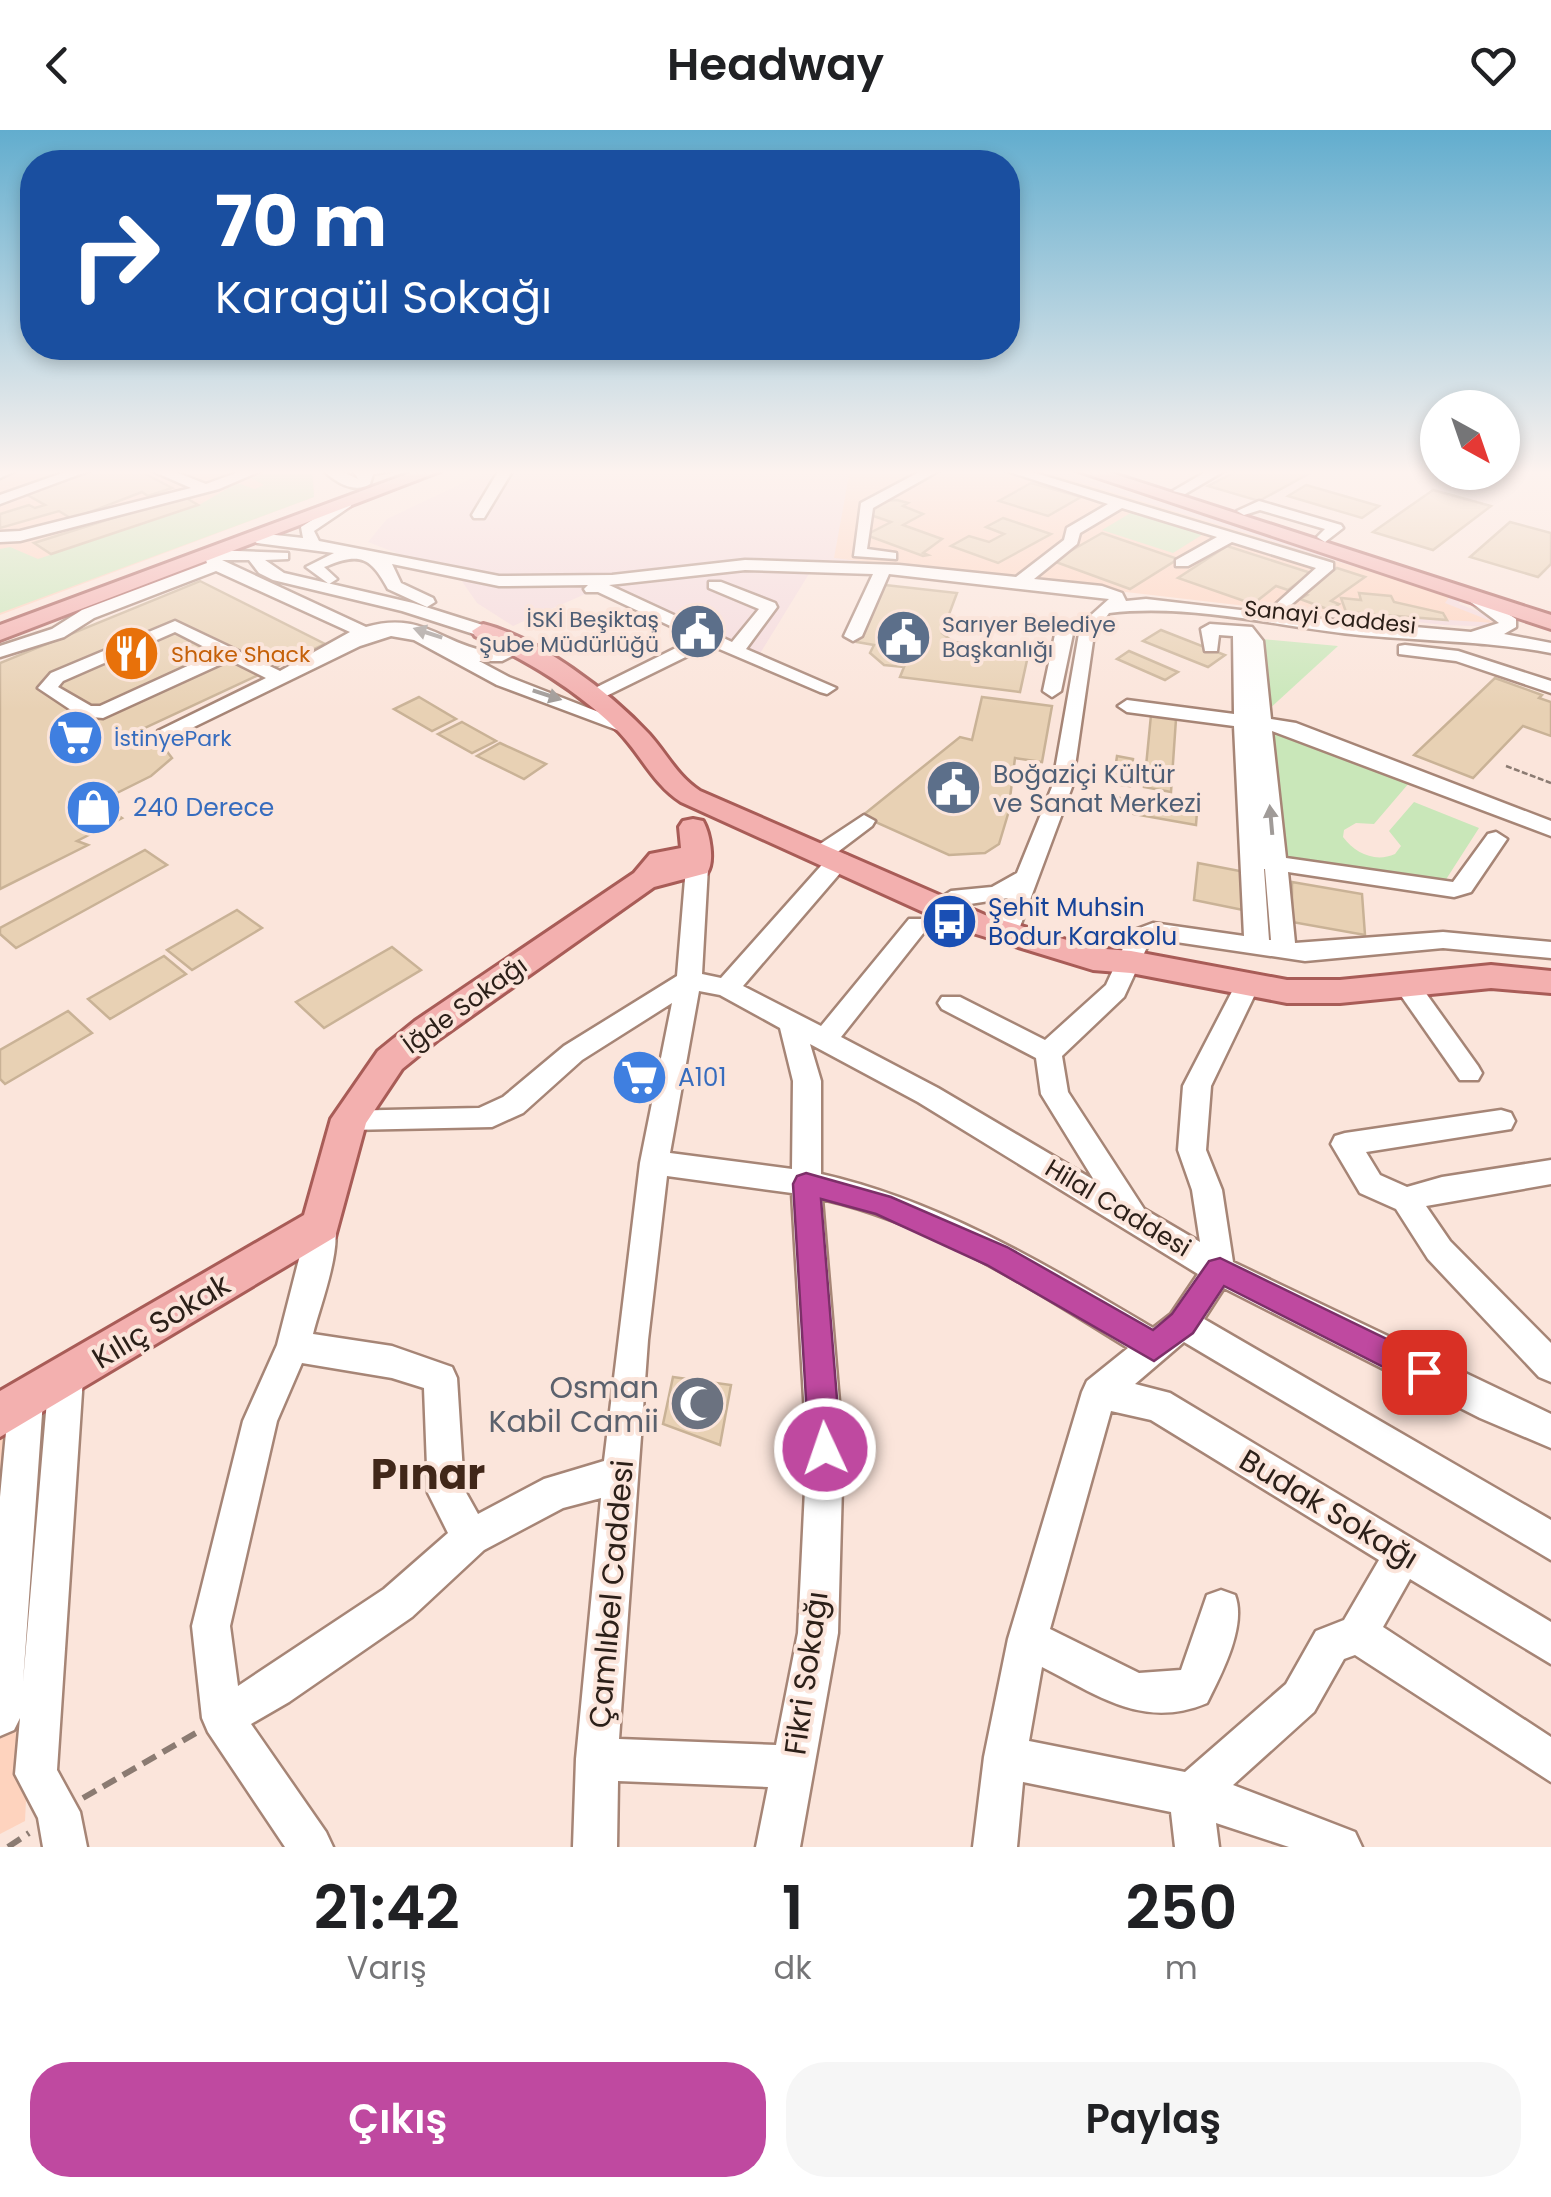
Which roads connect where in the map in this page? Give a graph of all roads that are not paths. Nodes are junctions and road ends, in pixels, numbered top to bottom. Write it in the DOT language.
graph roads {
  1 [pos="227,550"];
  2 [pos="258,550"];
  3 [pos="307,550"];
  4 [pos="339,550"];
  5 [pos="859,550"];
  6 [pos="1060,550"];
  7 [pos="1204,550"];
  8 [pos="1276,550"];
  9 [pos="1330,550"];
  10 [pos="1365,550"];
  11 [pos="215,551"];
  12 [pos="277,556"];
  13 [pos="900,556"];
  14 [pos="370,557"];
  15 [pos="1182,562"];
  16 [pos="883,569"];
  17 [pos="329,579"];
  18 [pos="1019,582"];
  19 [pos="715,585"];
  20 [pos="976,591"];
  21 [pos="538,594"];
  22 [pos="1057,595"];
  23 [pos="1474,597"];
  24 [pos="1098,602"];
  25 [pos="402,606"];
  26 [pos="1551,610"];
  27 [pos="1273,612"];
  28 [pos="1246,619"];
  29 [pos="0,621"];
  30 [pos="1551,622"];
  31 [pos="482,631"];
  32 [pos="1479,632"];
  33 [pos="0,633"];
  34 [pos="58,633"];
  35 [pos="366,633"];
  36 [pos="854,636"];
  37 [pos="712,637"];
  38 [pos="1551,645"];
  39 [pos="516,647"];
  40 [pos="1211,647"];
  41 [pos="737,648"];
  42 [pos="0,652"];
  43 [pos="230,653"];
  44 [pos="103,657"];
  45 [pos="286,676"];
  46 [pos="1551,687"];
  47 [pos="826,688"];
  48 [pos="1052,691"];
  49 [pos="594,696"];
  50 [pos="1128,706"];
  51 [pos="1253,721"];
  52 [pos="627,727"];
  53 [pos="165,735"];
  54 [pos="864,821"];
  55 [pos="1551,829"];
  56 [pos="692,832"];
  57 [pos="1496,839"];
  58 [pos="831,856"];
  59 [pos="1264,862"];
  60 [pos="875,876"];
  61 [pos="1030,876"];
  62 [pos="951,900"];
  63 [pos="917,925"];
  64 [pos="1018,928"];
  65 [pos="1257,947"];
  66 [pos="1551,950"];
  67 [pos="1284,952"];
  68 [pos="1130,962"];
  69 [pos="689,980"];
  70 [pos="1551,982"];
  71 [pos="1406,984"];
  72 [pos="1247,986"];
  73 [pos="726,988"];
  74 [pos="951,1002"];
  75 [pos="791,1020"];
  76 [pos="825,1039"];
  77 [pos="1048,1053"];
  78 [pos="1468,1073"];
  79 [pos="350,1119"];
  80 [pos="1500,1121"];
  81 [pos="654,1163"];
  82 [pos="1549,1175"];
  83 [pos="806,1184"];
  84 [pos="1406,1200"];
  85 [pos="1135,1218"];
  86 [pos="321,1225"];
  87 [pos="1220,1270"];
  88 [pos="1168,1336"];
  89 [pos="293,1346"];
  90 [pos="1551,1366"];
  91 [pos="66,1377"];
  92 [pos="1099,1392"];
  93 [pos="13,1407"];
  94 [pos="1551,1431"];
  95 [pos="621,1474"];
  96 [pos="471,1537"];
  97 [pos="1551,1541"];
  98 [pos="1403,1554"];
  99 [pos="1221,1609"];
  100 [pos="1358,1634"];
  101 [pos="1028,1638"];
  102 [pos="1551,1644"];
  103 [pos="0,1716"];
  104 [pos="222,1718"];
  105 [pos="1005,1756"];
  106 [pos="597,1758"];
  107 [pos="1551,1761"];
  108 [pos="793,1768"];
  109 [pos="1191,1795"];
  110 [pos="62,1829"];
  111 [pos="311,1847"];
  112 [pos="595,1847"];
  113 [pos="778,1847"];
  114 [pos="995,1847"];
  115 [pos="1197,1847"];
  116 [pos="1340,1847"];
  1 -- 11 [label="main road"];
  2 -- 25 [label="street"];
  3 -- 12 [label="street"];
  4 -- 14 [label="street"];
  5 -- 13 [label="street"];
  6 -- 18 [label="street"];
  7 -- 15 [label="street"];
  8 -- 27 [label="street"];
  9 -- 23 [label="main road"];
  10 -- 26 [label="main road"];
  11 -- 12 [label="street"];
  11 -- 29 [label="main road"];
  11 -- 33 [label="main road"];
  11 -- 34 [label="street"];
  11 -- 35 [label="street"];
  12 -- 17 [label="street"];
  14 -- 16 [label="street"];
  14 -- 17 [label="street"];
  14 -- 31 [label="street"];
  16 -- 18 [label="street"];
  16 -- 36 [label="street"];
  17 -- 25 [label="street"];
  18 -- 22 [label="street"];
  19 -- 41 [label="street"];
  20 -- 22 [label="street, Sanayi Caddesi"];
  21 -- 37 [label="street"];
  22 -- 24 [label="street, Sanayi Caddesi"];
  23 -- 30 [label="main road"];
  23 -- 32 [label="street"];
  24 -- 28 [label="street, Sanayi Caddesi"];
  24 -- 48 [label="street"];
  24 -- 61 [label="street"];
  24 -- 64 [label="street"];
  25 -- 31 [label="street"];
  27 -- 28 [label="street, Sanayi Caddesi"];
  27 -- 32 [label="street, Sanayi Caddesi"];
  28 -- 38 [label="street, Sanayi Caddesi"];
  28 -- 40 [label="street"];
  28 -- 46 [label="street"];
  28 -- 51 [label="street"];
  31 -- 39 [label="main road"];
  32 -- 38 [label="street, Sanayi Caddesi"];
  34 -- 42 [label="street"];
  34 -- 44 [label="street"];
  39 -- 35 [label="street, one-way"];
  35 -- 45 [label="street"];
  37 -- 41 [label="street"];
  37 -- 49 [label="street"];
  39 -- 49 [label="main road"];
  41 -- 47 [label="street"];
  43 -- 44 [label="street"];
  43 -- 44 [label="street"];
  43 -- 45 [label="street"];
  45 -- 52 [label="street, one-way"];
  45 -- 53 [label="street"];
  49 -- 52 [label="main road"];
  49 -- 56 [label="main road"];
  50 -- 51 [label="street"];
  51 -- 55 [label="street"];
  51 -- 59 [label="street"];
  52 -- 56 [label="main road"];
  54 -- 58 [label="street"];
  56 -- 58 [label="main road"];
  56 -- 69 [label="street, Çamlıbel Caddesi"];
  56 -- 79 [label="main road, İğde Sokağı"];
  57 -- 59 [label="street"];
  58 -- 60 [label="main road"];
  58 -- 73 [label="street"];
  59 -- 65 [label="street"];
  59 -- 67 [label="street"];
  60 -- 62 [label="main road"];
  60 -- 64 [label="main road"];
  61 -- 62 [label="street"];
  61 -- 64 [label="street"];
  62 -- 64 [label="main road"];
  63 -- 76 [label="street"];
  64 -- 68 [label="main road"];
  65 -- 67 [label="street"];
  65 -- 68 [label="street"];
  66 -- 67 [label="street"];
  68 -- 72 [label="main road"];
  68 -- 77 [label="street"];
  69 -- 73 [label="street, Hilal Caddesi"];
  69 -- 79 [label="street"];
  69 -- 81 [label="street, Çamlıbel Caddesi"];
  70 -- 71 [label="main road"];
  71 -- 72 [label="main road"];
  71 -- 78 [label="street"];
  72 -- 87 [label="street"];
  73 -- 75 [label="street, Hilal Caddesi"];
  74 -- 77 [label="street"];
  75 -- 76 [label="street, Hilal Caddesi"];
  75 -- 83 [label="street, Fikri Sokağı"];
  76 -- 85 [label="street, Hilal Caddesi"];
  77 -- 85 [label="street"];
  79 -- 86 [label="main road, İğde Sokağı"];
  80 -- 84 [label="street"];
  81 -- 83 [label="street"];
  81 -- 95 [label="street, Çamlıbel Caddesi"];
  82 -- 84 [label="street"];
  83 -- 88 [label="street"];
  83 -- 108 [label="street, Fikri Sokağı"];
  84 -- 90 [label="street"];
  85 -- 87 [label="street, Hilal Caddesi"];
  86 -- 89 [label="street, İğde Sokağı"];
  86 -- 91 [label="main road, Kılıç Sokak"];
  87 -- 88 [label="street"];
  87 -- 94 [label="street, Hilal Caddesi"];
  88 -- 92 [label="street"];
  88 -- 97 [label="street"];
  89 -- 96 [label="street"];
  89 -- 104 [label="street, İğde Sokağı"];
  91 -- 93 [label="main road, Kılıç Sokak"];
  91 -- 110 [label="street"];
  92 -- 98 [label="street, Budak Sokağı"];
  92 -- 101 [label="street"];
  93 -- 103 [label="street"];
  95 -- 96 [label="street"];
  95 -- 106 [label="street, Çamlıbel Caddesi"];
  96 -- 104 [label="street"];
  98 -- 100 [label="street"];
  98 -- 102 [label="street, Budak Sokağı"];
  99 -- 101 [label="street"];
  100 -- 107 [label="street"];
  100 -- 109 [label="street"];
  101 -- 105 [label="street"];
  104 -- 111 [label="street, İğde Sokağı"];
  105 -- 109 [label="street"];
  105 -- 114 [label="street"];
  106 -- 108 [label="street"];
  106 -- 112 [label="street, Çamlıbel Caddesi"];
  108 -- 113 [label="street, Fikri Sokağı"];
  109 -- 115 [label="street"];
  109 -- 116 [label="street"];
}
